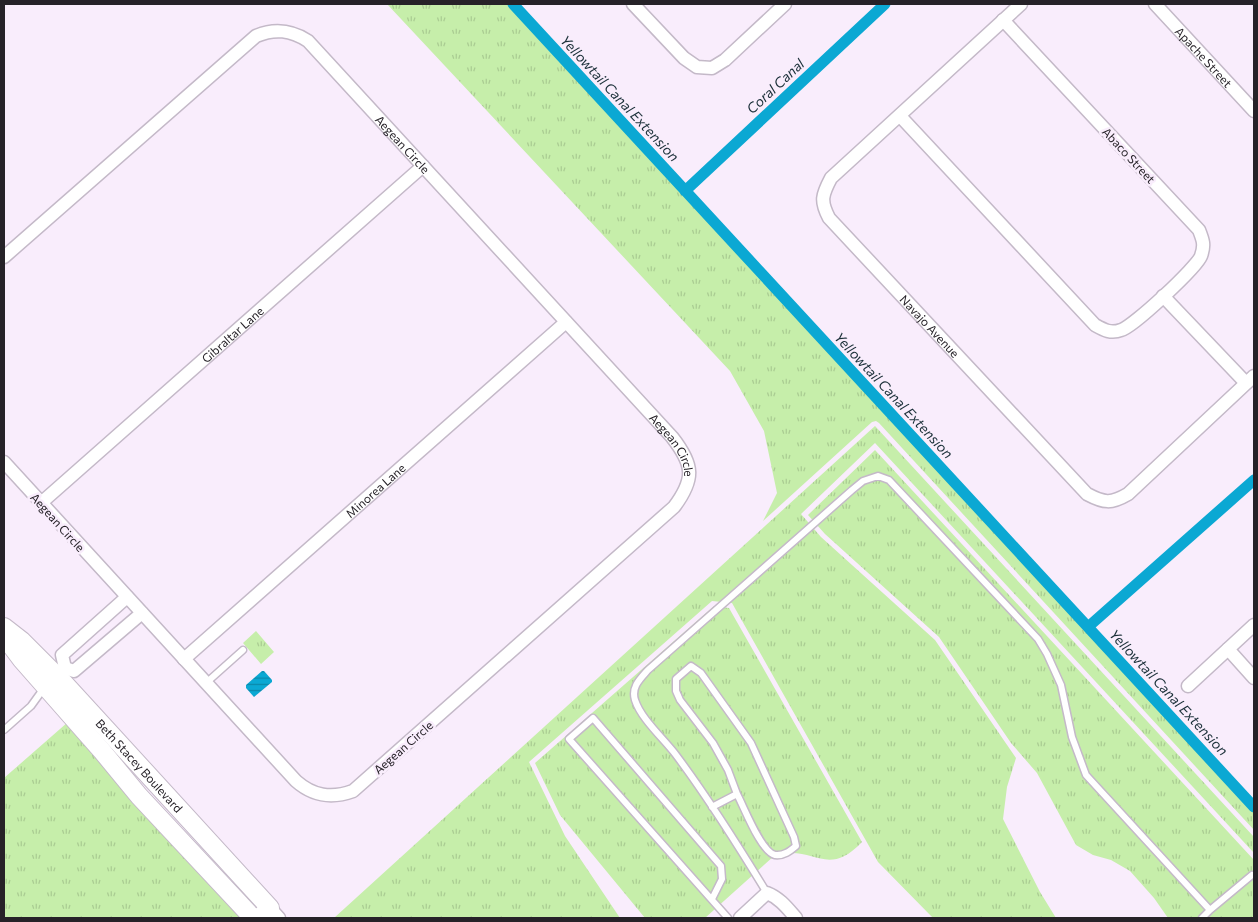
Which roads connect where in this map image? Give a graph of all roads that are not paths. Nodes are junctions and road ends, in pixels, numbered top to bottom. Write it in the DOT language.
graph roads {
  1 [pos="633,4"];
  2 [pos="785,4"];
  3 [pos="1021,4"];
  4 [pos="1155,4"];
  5 [pos="1003,20"];
  6 [pos="1254,111"];
  7 [pos="900,116"];
  8 [pos="423,166"];
  9 [pos="4,257"];
  10 [pos="1163,296"];
  11 [pos="566,322"];
  12 [pos="1250,379"];
  13 [pos="4,462"];
  14 [pos="41,503"];
  15 [pos="127,597"];
  16 [pos="142,614"];
  17 [pos="1254,625"];
  18 [pos="4,627"];
  19 [pos="4,636"];
  20 [pos="1228,649"];
  21 [pos="243,650"];
  22 [pos="184,659"];
  23 [pos="55,677"];
  24 [pos="1254,678"];
  25 [pos="206,684"];
  26 [pos="1188,686"];
  27 [pos="4,730"];
  28 [pos="738,794"];
  29 [pos="712,807"];
  30 [pos="1252,875"];
  31 [pos="768,893"];
  32 [pos="712,899"];
  33 [pos="1210,910"];
  34 [pos="269,915"];
  35 [pos="253,918"];
  36 [pos="728,918"];
  37 [pos="740,918"];
  38 [pos="796,918"];
  39 [pos="1202,918"];
  1 -- 2 [label="street"];
  3 -- 5 [label="street, Navajo Avenue"];
  4 -- 6 [label="street, Apache Street"];
  5 -- 7 [label="street, Navajo Avenue"];
  5 -- 10 [label="street, Abaco Street"];
  7 -- 10 [label="street, Abaco Street"];
  7 -- 12 [label="street, Navajo Avenue"];
  8 -- 9 [label="street, Aegean Circle"];
  8 -- 11 [label="street, Aegean Circle"];
  8 -- 14 [label="street, Gibraltar Lane"];
  10 -- 12 [label="street"];
  11 -- 22 [label="street, Minorea Lane"];
  11 -- 25 [label="street, Aegean Circle"];
  13 -- 14 [label="street, Aegean Circle"];
  14 -- 15 [label="street, Aegean Circle"];
  15 -- 16 [label="street, Aegean Circle"];
  15 -- 23 [label="street"];
  16 -- 22 [label="street, Aegean Circle"];
  16 -- 23 [label="street"];
  17 -- 20 [label="street"];
  18 -- 23 [label="street, Beth Stacey Boulevard"];
  19 -- 23 [label="street, Beth Stacey Boulevard"];
  20 -- 24 [label="street"];
  20 -- 26 [label="street"];
  21 -- 25 [label="lane"];
  22 -- 25 [label="street, Aegean Circle"];
  23 -- 27 [label="lane"];
  23 -- 34 [label="street, Beth Stacey Boulevard"];
  23 -- 35 [label="street, Beth Stacey Boulevard"];
  28 -- 28 [label="lane"];
  28 -- 29 [label="lane"];
  29 -- 31 [label="lane"];
  29 -- 33 [label="lane"];
  30 -- 33 [label="lane"];
  31 -- 37 [label="street"];
  31 -- 38 [label="street"];
  32 -- 32 [label="lane"];
  32 -- 36 [label="lane"];
  33 -- 39 [label="lane"];
}
